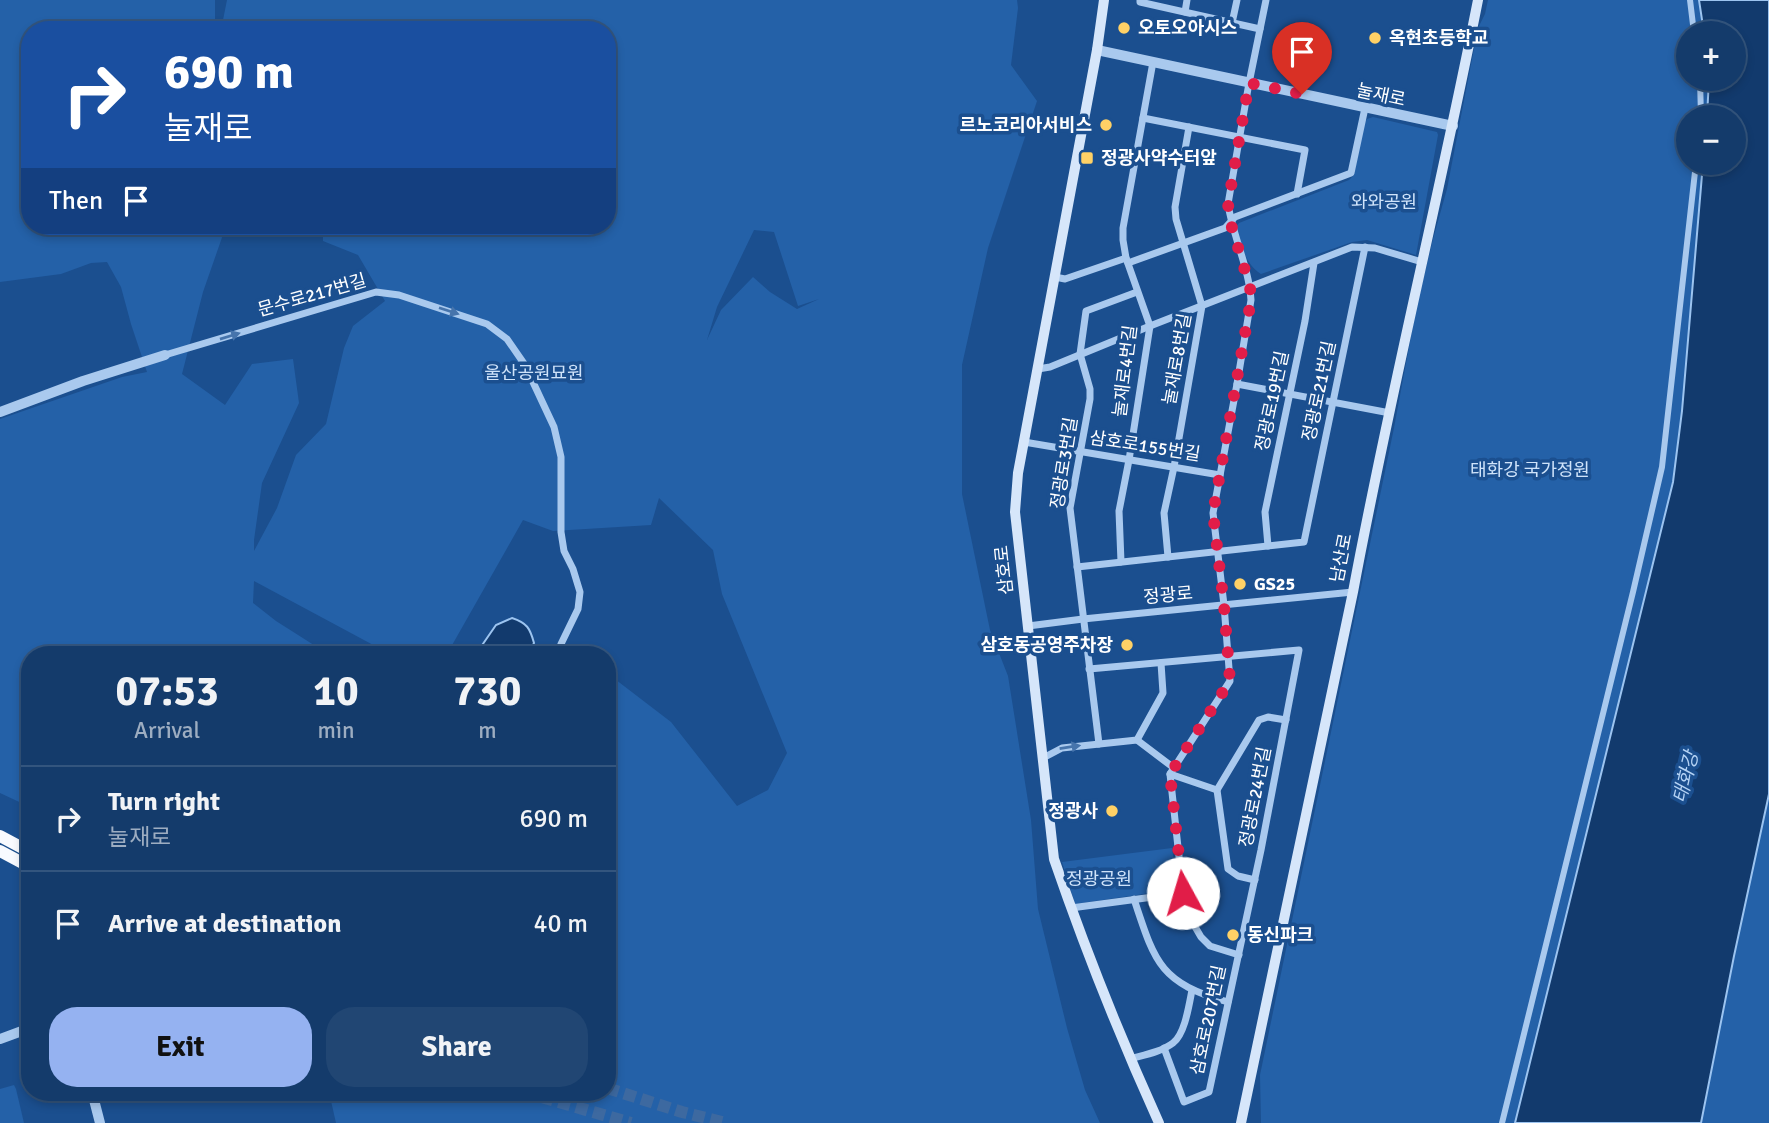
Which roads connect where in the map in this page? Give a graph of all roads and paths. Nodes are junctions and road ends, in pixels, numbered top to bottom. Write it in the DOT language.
graph roads {
  1 [pos="1104,0"];
  2 [pos="1187,0"];
  3 [pos="1237,0"];
  4 [pos="1266,0"];
  5 [pos="1478,0"];
  6 [pos="1690,0"];
  7 [pos="1140,1"];
  8 [pos="1185,12"];
  9 [pos="1693,21"];
  10 [pos="1232,23"];
  11 [pos="1260,29"];
  12 [pos="1097,50"];
  13 [pos="1153,62"];
  14 [pos="1249,83"];
  15 [pos="1365,108"];
  16 [pos="1143,118"];
  17 [pos="1453,126"];
  18 [pos="1189,127"];
  19 [pos="1240,137"];
  20 [pos="1695,175"];
  21 [pos="1297,194"];
  22 [pos="1230,221"];
  23 [pos="1182,243"];
  24 [pos="1365,247"];
  25 [pos="1127,261"];
  26 [pos="1422,262"];
  27 [pos="1314,263"];
  28 [pos="1055,276"];
  29 [pos="1250,287"];
  30 [pos="1137,292"];
  31 [pos="1202,306"];
  32 [pos="1150,326"];
  33 [pos="1080,354"];
  34 [pos="165,355"];
  35 [pos="1038,369"];
  36 [pos="1237,384"];
  37 [pos="1290,394"];
  38 [pos="1333,402"];
  39 [pos="0,412"];
  40 [pos="1390,413"];
  41 [pos="1024,442"];
  42 [pos="1081,452"];
  43 [pos="1129,460"];
  44 [pos="1174,467"];
  45 [pos="1220,475"];
  46 [pos="1268,546"];
  47 [pos="1217,552"];
  48 [pos="1168,557"];
  49 [pos="1121,562"];
  50 [pos="1077,567"];
  51 [pos="1353,592"];
  52 [pos="1224,605"];
  53 [pos="1083,619"];
  54 [pos="1028,626"];
  55 [pos="561,644"];
  56 [pos="1229,657"];
  57 [pos="1161,663"];
  58 [pos="1089,669"];
  59 [pos="1286,720"];
  60 [pos="1137,740"];
  61 [pos="1099,744"];
  62 [pos="1043,758"];
  63 [pos="1172,771"];
  64 [pos="1217,790"];
  65 [pos="0,836"];
  66 [pos="21,847"];
  67 [pos="0,851"];
  68 [pos="21,862"];
  69 [pos="1255,880"];
  70 [pos="1183,893"];
  71 [pos="1134,899"];
  72 [pos="1071,908"];
  73 [pos="1238,955"];
  74 [pos="1192,990"];
  75 [pos="1228,1002"];
  76 [pos="21,1031"];
  77 [pos="0,1039"];
  78 [pos="1164,1048"];
  79 [pos="1130,1059"];
  80 [pos="94,1101"];
  81 [pos="100,1123"];
  82 [pos="1159,1123"];
  83 [pos="1241,1123"];
  84 [pos="1503,1123"];
  1 -- 12 [label="main road, 삼호로"];
  2 -- 8 [label="street"];
  3 -- 10 [label="street"];
  4 -- 11 [label="street"];
  5 -- 17 [label="main road, 남산로"];
  6 -- 9 [label="street"];
  7 -- 8 [label="street"];
  8 -- 10 [label="street"];
  10 -- 11 [label="street"];
  11 -- 14 [label="street"];
  12 -- 13 [label="street, 눌재로"];
  12 -- 28 [label="main road, 삼호로"];
  13 -- 14 [label="street, 눌재로"];
  13 -- 16 [label="street, 눌재로4번길"];
  14 -- 15 [label="street, 눌재로"];
  14 -- 19 [label="street"];
  15 -- 17 [label="street, 눌재로"];
  15 -- 21 [label="street"];
  16 -- 18 [label="street"];
  16 -- 25 [label="street, 눌재로4번길"];
  17 -- 26 [label="main road, 남산로"];
  18 -- 19 [label="street"];
  18 -- 23 [label="street, 눌재로8번길"];
  19 -- 21 [label="street"];
  19 -- 22 [label="street"];
  20 -- 84 [label="street"];
  21 -- 22 [label="street"];
  22 -- 23 [label="street"];
  22 -- 29 [label="street"];
  23 -- 25 [label="street"];
  23 -- 31 [label="street, 눌재로8번길"];
  24 -- 26 [label="street"];
  24 -- 27 [label="street"];
  24 -- 38 [label="street, 정광로21번길"];
  25 -- 28 [label="street"];
  25 -- 30 [label="street, 눌재로4번길"];
  26 -- 40 [label="main road, 남산로"];
  27 -- 29 [label="street"];
  27 -- 37 [label="street, 정광로19번길"];
  28 -- 35 [label="main road, 삼호로"];
  29 -- 31 [label="street"];
  29 -- 36 [label="street"];
  30 -- 32 [label="street, 눌재로4번길"];
  30 -- 33 [label="street"];
  31 -- 32 [label="street"];
  31 -- 44 [label="street, 눌재로8번길"];
  32 -- 33 [label="street"];
  32 -- 43 [label="street, 눌재로4번길"];
  33 -- 35 [label="street"];
  33 -- 42 [label="street, 정광로3번길"];
  34 -- 39 [label="street, 문수로217번길"];
  34 -- 55 [label="street, 문수로217번길, one-way"];
  35 -- 41 [label="main road, 삼호로"];
  36 -- 37 [label="street"];
  36 -- 45 [label="street"];
  37 -- 38 [label="street"];
  37 -- 46 [label="street, 정광로19번길"];
  38 -- 40 [label="street"];
  38 -- 46 [label="street, 정광로21번길"];
  40 -- 51 [label="main road, 남산로"];
  41 -- 42 [label="street, 삼호로155번길"];
  41 -- 54 [label="main road, 삼호로"];
  42 -- 43 [label="street, 삼호로155번길"];
  42 -- 50 [label="street, 정광로3번길"];
  43 -- 44 [label="street, 삼호로155번길"];
  43 -- 49 [label="street, 눌재로4번길"];
  44 -- 45 [label="street, 삼호로155번길"];
  44 -- 48 [label="street, 눌재로8번길"];
  45 -- 47 [label="street"];
  46 -- 47 [label="street"];
  47 -- 48 [label="street"];
  47 -- 52 [label="street"];
  48 -- 49 [label="street"];
  49 -- 50 [label="street"];
  50 -- 53 [label="street, 정광로3번길"];
  51 -- 52 [label="street, 정광로"];
  51 -- 83 [label="main road, 남산로"];
  52 -- 53 [label="street, 정광로"];
  52 -- 56 [label="street"];
  53 -- 54 [label="street, 정광로"];
  53 -- 58 [label="street, 정광로3번길"];
  54 -- 62 [label="main road, 삼호로"];
  56 -- 57 [label="street"];
  56 -- 59 [label="street, 정광로24번길"];
  56 -- 63 [label="street"];
  57 -- 58 [label="street"];
  57 -- 60 [label="street"];
  58 -- 61 [label="street, 정광로3번길"];
  59 -- 64 [label="street, 정광로24번길"];
  59 -- 69 [label="street, 정광로24번길"];
  60 -- 61 [label="street"];
  60 -- 63 [label="street"];
  62 -- 61 [label="street, one-way"];
  62 -- 72 [label="main road, 삼호로"];
  63 -- 64 [label="street"];
  63 -- 70 [label="street"];
  64 -- 69 [label="street, 정광로24번길"];
  65 -- 66 [label="highway"];
  67 -- 68 [label="highway"];
  69 -- 73 [label="street, 정광로24번길"];
  70 -- 71 [label="street"];
  70 -- 73 [label="street"];
  71 -- 72 [label="street"];
  71 -- 74 [label="street"];
  72 -- 79 [label="main road, 삼호로"];
  73 -- 75 [label="street, 삼호로207번길"];
  74 -- 75 [label="street"];
  74 -- 78 [label="street, 삼호로207번길"];
  75 -- 78 [label="street, 삼호로207번길"];
  76 -- 77 [label="street"];
  78 -- 79 [label="street"];
  79 -- 82 [label="main road, 삼호로"];
  80 -- 81 [label="street"];
}
